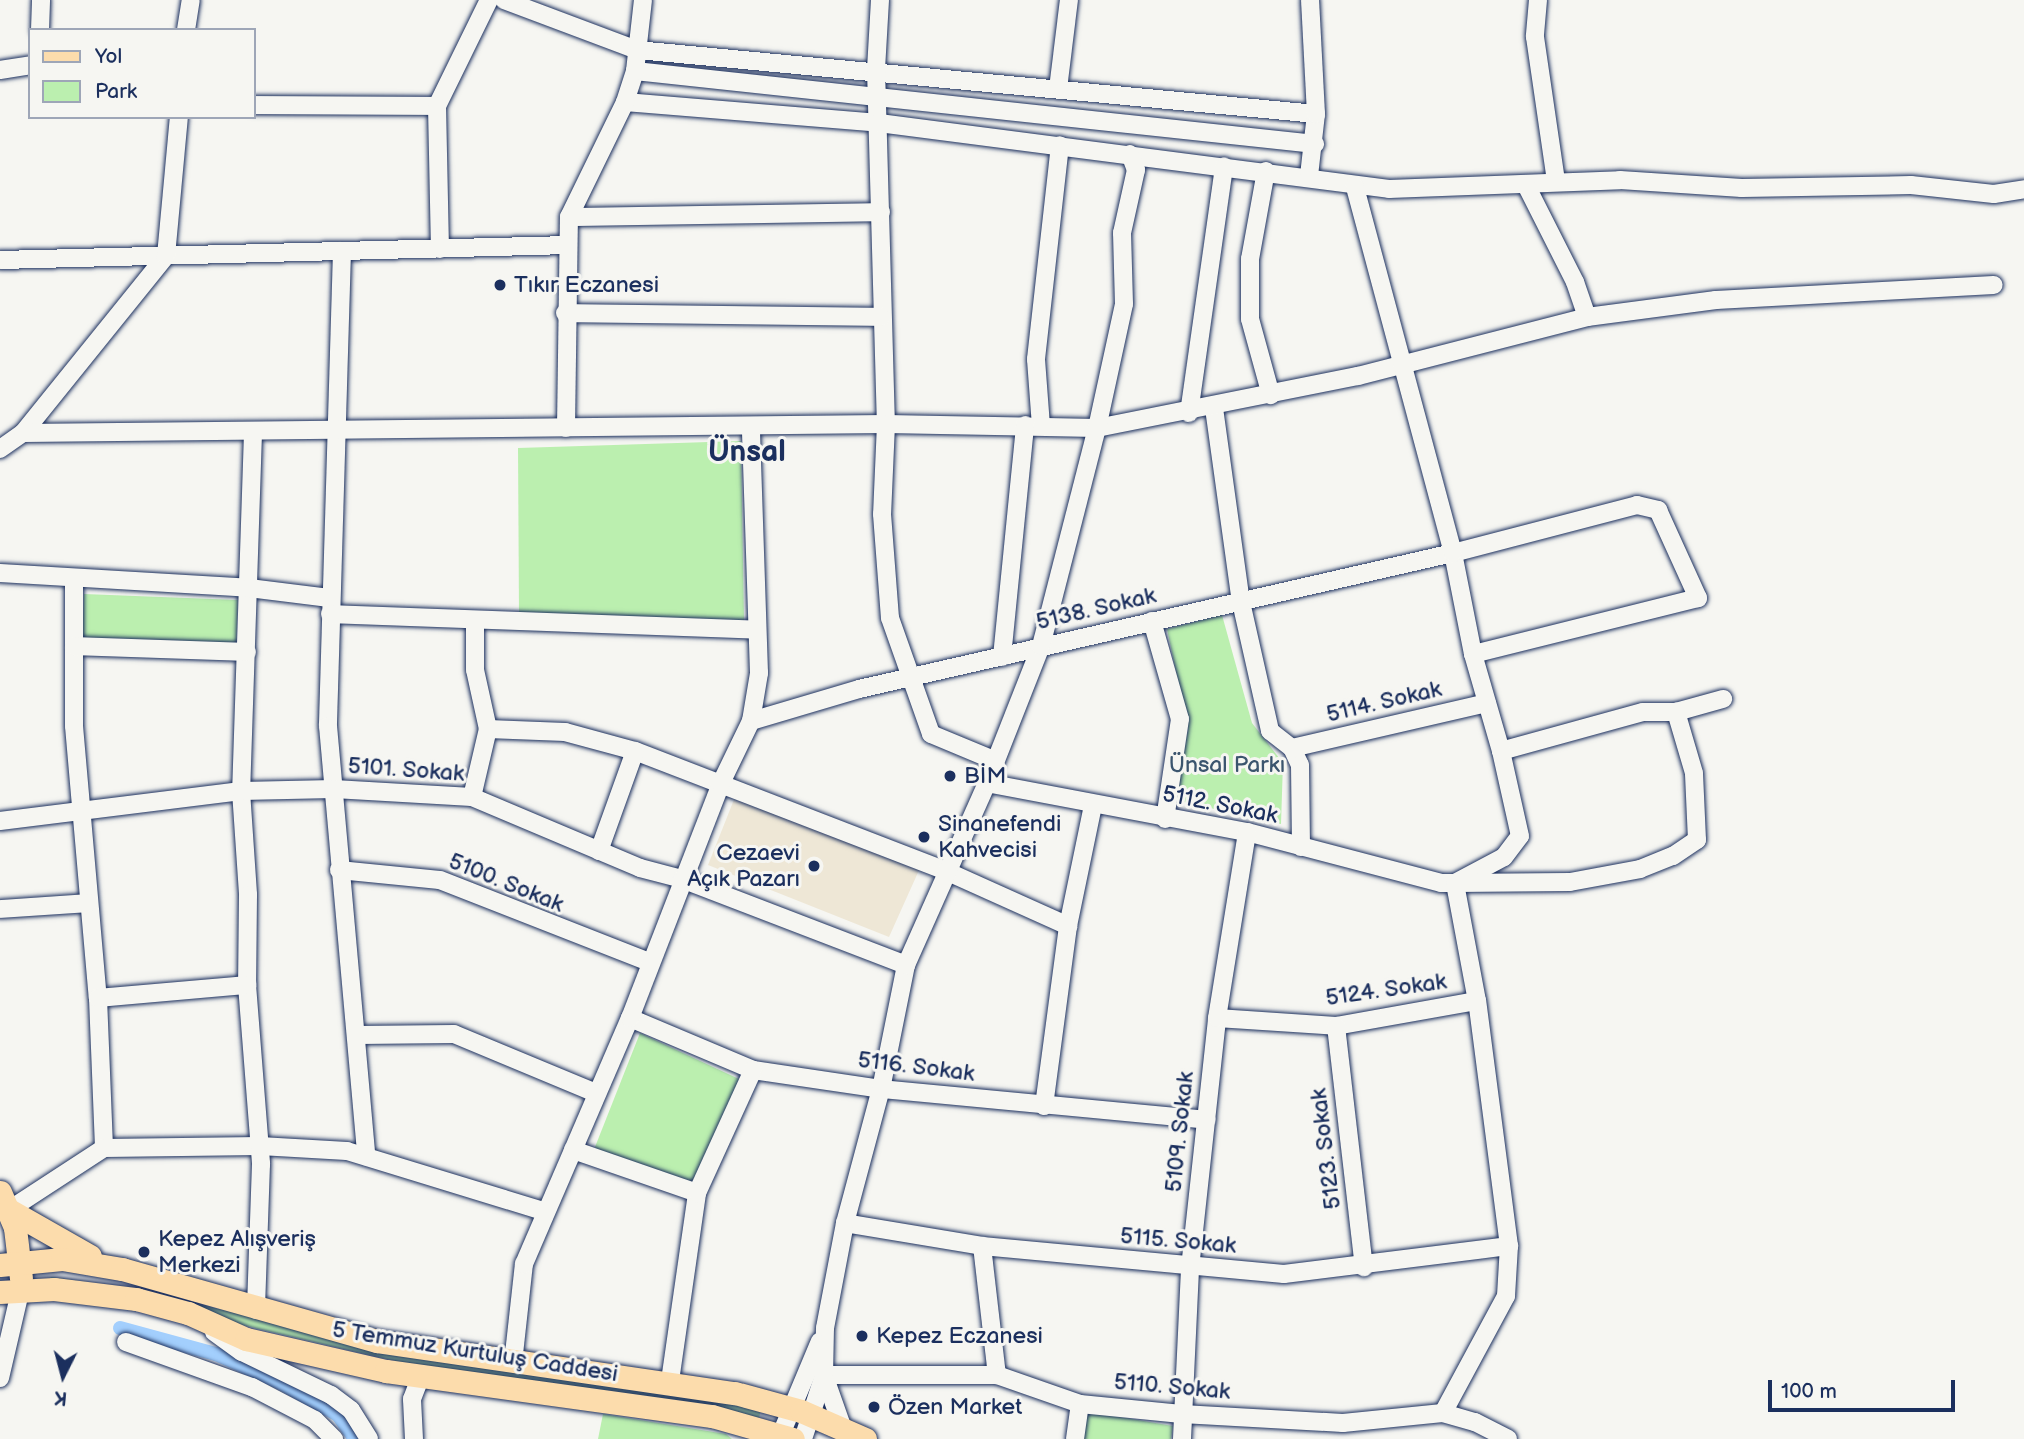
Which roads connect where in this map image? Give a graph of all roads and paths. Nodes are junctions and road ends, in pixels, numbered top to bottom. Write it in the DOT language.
graph roads {
  1 [pos="41,0"];
  2 [pos="191,0"];
  3 [pos="489,0"];
  4 [pos="504,0"];
  5 [pos="643,0"];
  6 [pos="885,0"];
  7 [pos="1069,0"];
  8 [pos="1310,0"];
  9 [pos="1538,0"];
  10 [pos="40,28"];
  11 [pos="186,28"];
  12 [pos="637,50"];
  13 [pos="28,65"];
  14 [pos="0,70"];
  15 [pos="635,71"];
  16 [pos="876,72"];
  17 [pos="1058,89"];
  18 [pos="877,98"];
  19 [pos="625,102"];
  20 [pos="256,105"];
  21 [pos="437,106"];
  22 [pos="1316,114"];
  23 [pos="179,119"];
  24 [pos="879,123"];
  25 [pos="1315,144"];
  26 [pos="1060,145"];
  27 [pos="1130,154"];
  28 [pos="1224,166"];
  29 [pos="1266,171"];
  30 [pos="1310,176"];
  31 [pos="1556,181"];
  32 [pos="1526,185"];
  33 [pos="1355,186"];
  34 [pos="2024,189"];
  35 [pos="881,212"];
  36 [pos="569,217"];
  37 [pos="568,245"];
  38 [pos="440,248"];
  39 [pos="342,251"];
  40 [pos="166,256"];
  41 [pos="0,260"];
  42 [pos="1994,285"];
  43 [pos="565,313"];
  44 [pos="881,317"];
  45 [pos="1587,317"];
  46 [pos="1405,363"];
  47 [pos="1271,395"];
  48 [pos="1213,408"];
  49 [pos="1189,413"];
  50 [pos="886,424"];
  51 [pos="751,426"];
  52 [pos="1033,426"];
  53 [pos="566,428"];
  54 [pos="1097,428"];
  55 [pos="335,430"];
  56 [pos="23,433"];
  57 [pos="253,433"];
  58 [pos="0,449"];
  59 [pos="1453,553"];
  60 [pos="0,573"];
  61 [pos="74,581"];
  62 [pos="249,587"];
  63 [pos="1241,602"];
  64 [pos="330,606"];
  65 [pos="1152,621"];
  66 [pos="475,623"];
  67 [pos="757,630"];
  68 [pos="74,646"];
  69 [pos="1041,646"];
  70 [pos="247,652"];
  71 [pos="1473,654"];
  72 [pos="1002,657"];
  73 [pos="910,680"];
  74 [pos="1723,699"];
  75 [pos="1487,703"];
  76 [pos="1676,712"];
  77 [pos="751,721"];
  78 [pos="488,729"];
  79 [pos="1292,748"];
  80 [pos="635,751"];
  81 [pos="1501,751"];
  82 [pos="996,761"];
  83 [pos="720,782"];
  84 [pos="987,783"];
  85 [pos="334,789"];
  86 [pos="241,791"];
  87 [pos="472,797"];
  88 [pos="1093,805"];
  89 [pos="80,809"];
  90 [pos="1165,819"];
  91 [pos="0,821"];
  92 [pos="1247,832"];
  93 [pos="1301,847"];
  94 [pos="600,851"];
  95 [pos="340,870"];
  96 [pos="948,872"];
  97 [pos="682,880"];
  98 [pos="1448,883"];
  99 [pos="88,903"];
  100 [pos="0,909"];
  101 [pos="1068,926"];
  102 [pos="649,962"];
  103 [pos="906,965"];
  104 [pos="247,985"];
  105 [pos="98,998"];
  106 [pos="1477,1001"];
  107 [pos="630,1017"];
  108 [pos="1217,1018"];
  109 [pos="1336,1026"];
  110 [pos="358,1035"];
  111 [pos="753,1070"];
  112 [pos="881,1089"];
  113 [pos="596,1093"];
  114 [pos="1044,1106"];
  115 [pos="1207,1120"];
  116 [pos="260,1146"];
  117 [pos="104,1148"];
  118 [pos="573,1150"];
  119 [pos="366,1156"];
  120 [pos="697,1193"];
  121 [pos="5,1201"];
  122 [pos="546,1212"];
  123 [pos="845,1223"];
  124 [pos="982,1246"];
  125 [pos="1509,1246"];
  126 [pos="10,1264"];
  127 [pos="1364,1267"];
  128 [pos="1190,1268"];
  129 [pos="122,1269"];
  130 [pos="5,1290"];
  131 [pos="257,1310"];
  132 [pos="188,1313"];
  133 [pos="825,1328"];
  134 [pos="126,1342"];
  135 [pos="513,1363"];
  136 [pos="827,1374"];
  137 [pos="997,1374"];
  138 [pos="421,1376"];
  139 [pos="0,1378"];
  140 [pos="670,1381"];
  141 [pos="1080,1404"];
  142 [pos="801,1411"];
  143 [pos="1443,1413"];
  144 [pos="1182,1414"];
  145 [pos="712,1416"];
  146 [pos="843,1429"];
  147 [pos="1342,1431"];
  148 [pos="784,1438"];
  149 [pos="334,1439"];
  150 [pos="369,1439"];
  151 [pos="414,1439"];
  152 [pos="743,1439"];
  153 [pos="803,1439"];
  154 [pos="865,1439"];
  155 [pos="1075,1439"];
  156 [pos="1182,1439"];
  157 [pos="1508,1439"];
  1 -- 10 [label="street"];
  2 -- 11 [label="street"];
  3 -- 21 [label="street"];
  4 -- 12 [label="street"];
  5 -- 12 [label="street"];
  6 -- 16 [label="street"];
  7 -- 17 [label="street"];
  8 -- 22 [label="street"];
  9 -- 31 [label="street"];
  12 -- 15 [label="street"];
  12 -- 16 [label="street"];
  13 -- 14 [label="street"];
  15 -- 18 [label="street"];
  15 -- 19 [label="street"];
  16 -- 17 [label="street"];
  16 -- 18 [label="street"];
  17 -- 22 [label="street"];
  18 -- 24 [label="street"];
  18 -- 25 [label="street"];
  19 -- 24 [label="street"];
  19 -- 36 [label="street"];
  20 -- 21 [label="street"];
  21 -- 38 [label="street"];
  22 -- 25 [label="street"];
  23 -- 40 [label="street"];
  24 -- 26 [label="street"];
  24 -- 35 [label="street"];
  25 -- 30 [label="street"];
  26 -- 27 [label="street"];
  26 -- 52 [label="street"];
  27 -- 28 [label="street"];
  27 -- 54 [label="street"];
  28 -- 29 [label="street"];
  28 -- 49 [label="street"];
  29 -- 30 [label="street"];
  29 -- 47 [label="street"];
  30 -- 33 [label="street"];
  31 -- 32 [label="street"];
  31 -- 34 [label="street"];
  32 -- 33 [label="street"];
  32 -- 45 [label="street"];
  33 -- 46 [label="street"];
  35 -- 36 [label="street"];
  35 -- 44 [label="street"];
  36 -- 37 [label="street"];
  37 -- 38 [label="street"];
  37 -- 43 [label="street"];
  38 -- 39 [label="street"];
  39 -- 40 [label="street"];
  39 -- 55 [label="street"];
  40 -- 41 [label="street"];
  40 -- 56 [label="street"];
  42 -- 45 [label="street"];
  43 -- 44 [label="street"];
  43 -- 53 [label="street"];
  44 -- 50 [label="street"];
  45 -- 46 [label="street"];
  46 -- 47 [label="street"];
  46 -- 59 [label="street"];
  47 -- 48 [label="street"];
  48 -- 49 [label="street"];
  48 -- 63 [label="street"];
  49 -- 54 [label="street"];
  50 -- 51 [label="street"];
  50 -- 52 [label="street"];
  50 -- 73 [label="street"];
  51 -- 53 [label="street"];
  51 -- 67 [label="street"];
  52 -- 54 [label="street"];
  52 -- 72 [label="street"];
  53 -- 55 [label="street"];
  54 -- 69 [label="street"];
  55 -- 57 [label="street"];
  55 -- 64 [label="street"];
  56 -- 57 [label="street"];
  56 -- 58 [label="street"];
  57 -- 62 [label="street"];
  59 -- 63 [label="street, 5138. Sokak"];
  59 -- 71 [label="street"];
  59 -- 71 [label="street, 5138. Sokak"];
  60 -- 61 [label="street"];
  61 -- 62 [label="street"];
  61 -- 68 [label="street"];
  62 -- 64 [label="street"];
  62 -- 70 [label="street"];
  63 -- 65 [label="street, 5138. Sokak"];
  63 -- 79 [label="street"];
  64 -- 66 [label="street"];
  64 -- 85 [label="street"];
  65 -- 69 [label="street, 5138. Sokak"];
  65 -- 90 [label="street"];
  66 -- 67 [label="street"];
  66 -- 78 [label="street"];
  67 -- 77 [label="street"];
  68 -- 70 [label="street"];
  68 -- 89 [label="street"];
  69 -- 72 [label="street, 5138. Sokak"];
  69 -- 82 [label="street"];
  70 -- 86 [label="street"];
  71 -- 75 [label="street"];
  72 -- 73 [label="street, 5138. Sokak"];
  73 -- 77 [label="street, 5138. Sokak"];
  73 -- 82 [label="street"];
  74 -- 76 [label="street"];
  75 -- 79 [label="street, 5114. Sokak"];
  75 -- 81 [label="street"];
  76 -- 81 [label="street"];
  76 -- 98 [label="street, 5112. Sokak"];
  77 -- 83 [label="street"];
  78 -- 80 [label="street"];
  78 -- 87 [label="street"];
  79 -- 93 [label="street"];
  80 -- 83 [label="street"];
  80 -- 94 [label="street"];
  81 -- 98 [label="street"];
  82 -- 84 [label="street"];
  83 -- 96 [label="street"];
  83 -- 97 [label="street"];
  84 -- 88 [label="street, 5112. Sokak"];
  84 -- 96 [label="street"];
  85 -- 86 [label="street, 5101. Sokak"];
  85 -- 87 [label="street, 5101. Sokak"];
  85 -- 95 [label="street"];
  86 -- 89 [label="street, 5101. Sokak"];
  86 -- 104 [label="street"];
  87 -- 94 [label="street, 5101. Sokak"];
  88 -- 90 [label="street, 5112. Sokak"];
  88 -- 101 [label="street"];
  89 -- 91 [label="street, 5101. Sokak"];
  89 -- 99 [label="street"];
  90 -- 92 [label="street, 5112. Sokak"];
  92 -- 93 [label="street, 5112. Sokak"];
  92 -- 108 [label="street, 5109. Sokak"];
  93 -- 98 [label="street, 5112. Sokak"];
  94 -- 97 [label="street, 5101. Sokak"];
  95 -- 102 [label="street, 5100. Sokak"];
  95 -- 110 [label="street"];
  96 -- 101 [label="street"];
  96 -- 103 [label="street"];
  97 -- 102 [label="street"];
  97 -- 103 [label="street, 5101. Sokak"];
  98 -- 106 [label="street"];
  99 -- 100 [label="street"];
  99 -- 105 [label="street"];
  101 -- 114 [label="street"];
  102 -- 107 [label="street"];
  103 -- 112 [label="street"];
  104 -- 105 [label="street"];
  104 -- 116 [label="street"];
  105 -- 117 [label="street"];
  106 -- 109 [label="street, 5124. Sokak"];
  106 -- 125 [label="street"];
  107 -- 111 [label="street, 5116. Sokak"];
  107 -- 113 [label="street"];
  108 -- 109 [label="street, 5124. Sokak"];
  108 -- 115 [label="street, 5109. Sokak"];
  109 -- 127 [label="street, 5123. Sokak"];
  110 -- 113 [label="street"];
  110 -- 119 [label="street"];
  111 -- 112 [label="street, 5116. Sokak"];
  111 -- 120 [label="street"];
  112 -- 114 [label="street, 5116. Sokak"];
  112 -- 123 [label="street"];
  113 -- 118 [label="street"];
  114 -- 115 [label="street, 5116. Sokak"];
  115 -- 128 [label="street, 5109. Sokak"];
  116 -- 117 [label="street"];
  116 -- 119 [label="street"];
  116 -- 131 [label="street"];
  117 -- 121 [label="street"];
  118 -- 120 [label="street"];
  118 -- 122 [label="street"];
  119 -- 122 [label="street"];
  120 -- 140 [label="street"];
  121 -- 126 [label="main road"];
  121 -- 129 [label="main road"];
  122 -- 135 [label="street"];
  123 -- 124 [label="street, 5115. Sokak"];
  123 -- 133 [label="street"];
  124 -- 128 [label="street, 5115. Sokak"];
  124 -- 137 [label="street"];
  125 -- 127 [label="street, 5115. Sokak"];
  125 -- 143 [label="street"];
  126 -- 129 [label="main road, 5 Temmuz Kurtuluş Caddesi"];
  126 -- 130 [label="main road"];
  127 -- 128 [label="street, 5115. Sokak"];
  128 -- 144 [label="street, 5109. Sokak"];
  129 -- 131 [label="main road, 5 Temmuz Kurtuluş Caddesi"];
  130 -- 132 [label="main road, 5 Temmuz Kurtuluş Caddesi"];
  130 -- 139 [label="street"];
  131 -- 135 [label="main road, 5 Temmuz Kurtuluş Caddesi"];
  132 -- 138 [label="main road, 5 Temmuz Kurtuluş Caddesi"];
  132 -- 150 [label="street"];
  133 -- 136 [label="street"];
  133 -- 142 [label="street"];
  134 -- 149 [label="street"];
  135 -- 140 [label="main road, 5 Temmuz Kurtuluş Caddesi"];
  136 -- 137 [label="street, 5110. Sokak"];
  136 -- 142 [label="street"];
  136 -- 146 [label="street"];
  137 -- 141 [label="street, 5110. Sokak"];
  138 -- 145 [label="main road, 5 Temmuz Kurtuluş Caddesi"];
  138 -- 151 [label="street"];
  140 -- 142 [label="main road, 5 Temmuz Kurtuluş Caddesi"];
  141 -- 144 [label="street, 5110. Sokak"];
  141 -- 155 [label="street"];
  142 -- 146 [label="main road, 5 Temmuz Kurtuluş Caddesi"];
  142 -- 148 [label="street"];
  142 -- 153 [label="street"];
  143 -- 147 [label="street, 5110. Sokak"];
  143 -- 157 [label="street, 5110. Sokak"];
  144 -- 147 [label="street, 5110. Sokak"];
  144 -- 156 [label="street, 5109. Sokak"];
  145 -- 148 [label="main road, 5 Temmuz Kurtuluş Caddesi"];
  145 -- 152 [label="main road"];
  146 -- 154 [label="main road, 5 Temmuz Kurtuluş Caddesi"];
}
